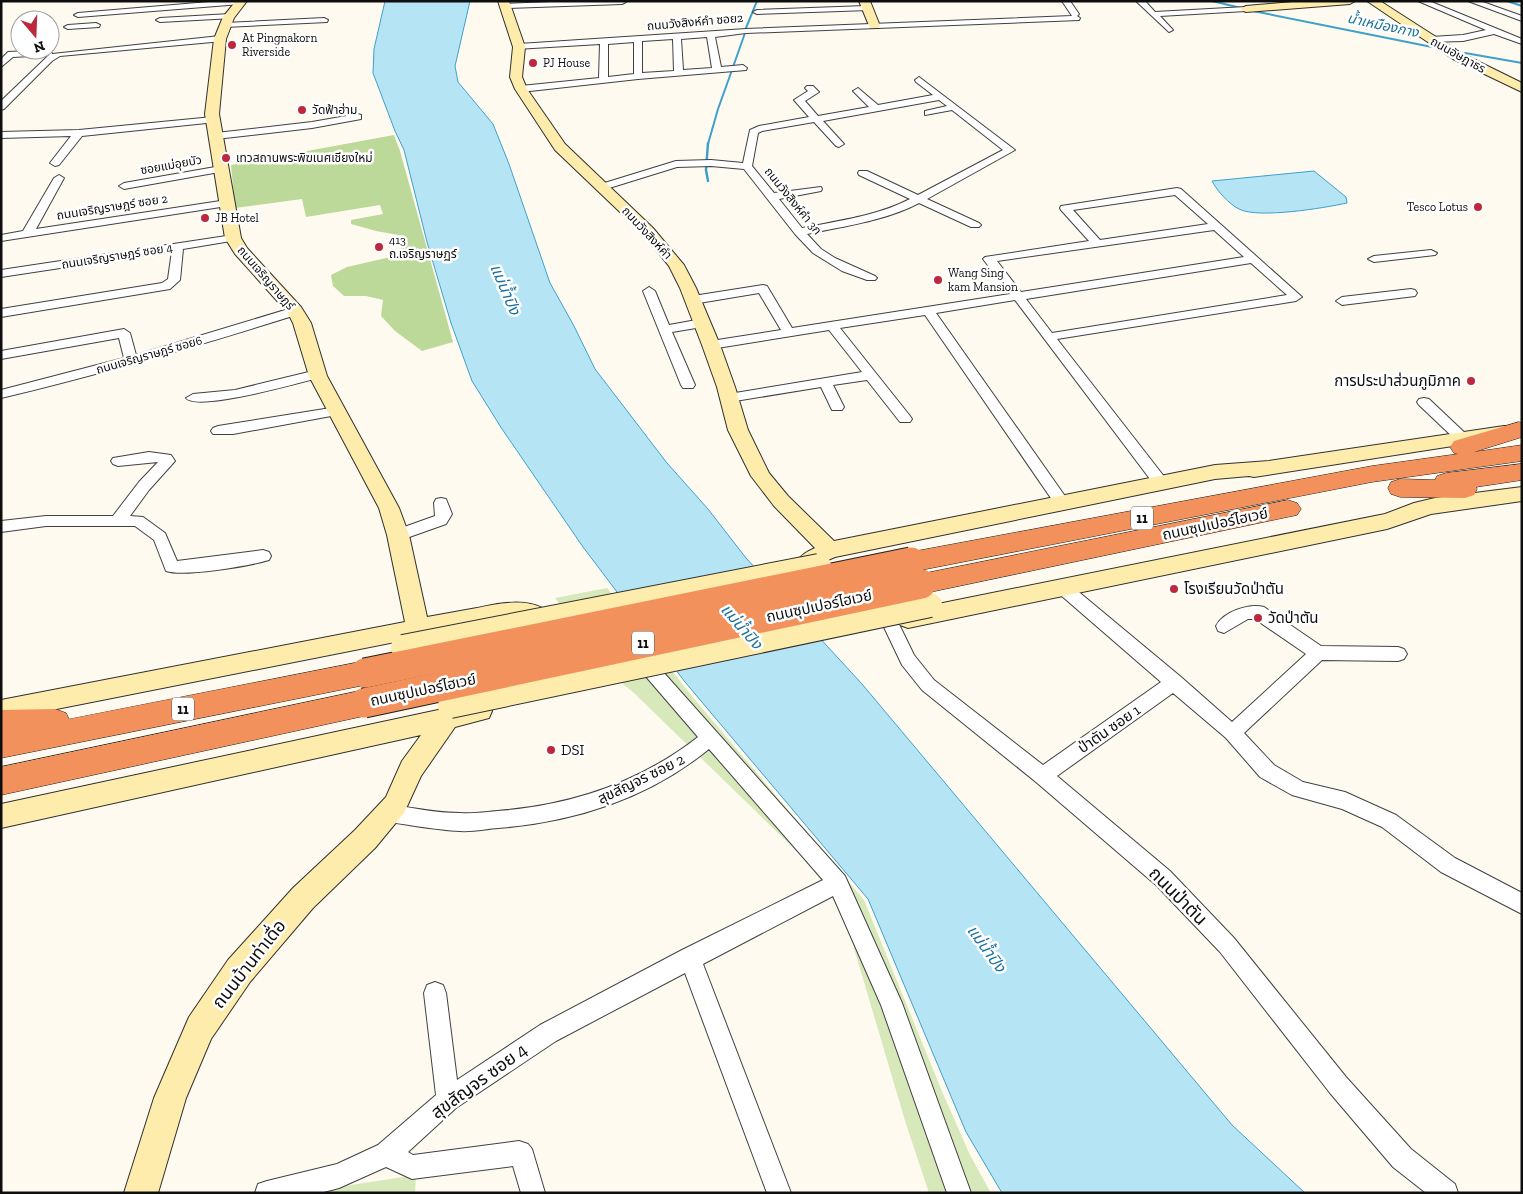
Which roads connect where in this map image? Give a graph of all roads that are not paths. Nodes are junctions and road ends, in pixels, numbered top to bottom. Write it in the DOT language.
graph roads {
  1 [pos="1066,1"];
  2 [pos="1140,1"];
  3 [pos="1350,1"];
  4 [pos="1372,1"];
  5 [pos="1395,1"];
  6 [pos="1422,1"];
  7 [pos="1472,1"];
  8 [pos="622,2"];
  9 [pos="1343,2"];
  10 [pos="504,3"];
  11 [pos="96,4"];
  12 [pos="865,5"];
  13 [pos="1246,9"];
  14 [pos="757,12"];
  15 [pos="1389,13"];
  16 [pos="1154,14"];
  17 [pos="1522,19"];
  18 [pos="230,20"];
  19 [pos="324,20"];
  20 [pos="148,21"];
  21 [pos="108,24"];
  22 [pos="874,26"];
  23 [pos="68,27"];
  24 [pos="1169,30"];
  25 [pos="1495,31"];
  26 [pos="711,35"];
  27 [pos="677,37"];
  28 [pos="638,40"];
  29 [pos="1431,40"];
  30 [pos="604,42"];
  31 [pos="1522,42"];
  32 [pos="519,47"];
  33 [pos="60,54"];
  34 [pos="10,55"];
  35 [pos="50,60"];
  36 [pos="1,64"];
  37 [pos="743,68"];
  38 [pos="717,70"];
  39 [pos="679,73"];
  40 [pos="638,76"];
  41 [pos="603,80"];
  42 [pos="919,80"];
  43 [pos="810,88"];
  44 [pos="1522,88"];
  45 [pos="521,89"];
  46 [pos="858,91"];
  47 [pos="940,97"];
  48 [pos="1,107"];
  49 [pos="954,107"];
  50 [pos="876,108"];
  51 [pos="928,113"];
  52 [pos="358,117"];
  53 [pos="817,118"];
  54 [pos="215,128"];
  55 [pos="79,132"];
  56 [pos="1,135"];
  57 [pos="839,144"];
  58 [pos="55,162"];
  59 [pos="747,166"];
  60 [pos="221,169"];
  61 [pos="863,173"];
  62 [pos="59,178"];
  63 [pos="124,186"];
  64 [pos="602,187"];
  65 [pos="817,189"];
  66 [pos="772,197"];
  67 [pos="916,199"];
  68 [pos="227,203"];
  69 [pos="975,225"];
  70 [pos="1217,226"];
  71 [pos="799,232"];
  72 [pos="28,234"];
  73 [pos="1,238"];
  74 [pos="233,238"];
  75 [pos="1098,244"];
  76 [pos="178,246"];
  77 [pos="1431,253"];
  78 [pos="1253,259"];
  79 [pos="1374,259"];
  80 [pos="1,274"];
  81 [pos="871,278"];
  82 [pos="649,291"];
  83 [pos="1411,292"];
  84 [pos="1018,296"];
  85 [pos="693,300"];
  86 [pos="1342,301"];
  87 [pos="295,311"];
  88 [pos="929,311"];
  89 [pos="1,313"];
  90 [pos="702,323"];
  91 [pos="832,326"];
  92 [pos="665,329"];
  93 [pos="789,333"];
  94 [pos="1049,337"];
  95 [pos="711,346"];
  96 [pos="1,355"];
  97 [pos="131,361"];
  98 [pos="317,374"];
  99 [pos="871,375"];
  100 [pos="825,382"];
  101 [pos="688,385"];
  102 [pos="1,394"];
  103 [pos="193,398"];
  104 [pos="729,398"];
  105 [pos="1424,402"];
  106 [pos="837,407"];
  107 [pos="336,411"];
  108 [pos="906,419"];
  109 [pos="218,431"];
  110 [pos="1461,437"];
  111 [pos="1521,437"];
  112 [pos="118,461"];
  113 [pos="1267,467"];
  114 [pos="1522,472"];
  115 [pos="1161,483"];
  116 [pos="1400,488"];
  117 [pos="1522,492"];
  118 [pos="440,503"];
  119 [pos="1062,503"];
  120 [pos="1435,505"];
  121 [pos="118,520"];
  122 [pos="1,527"];
  123 [pos="398,535"];
  124 [pos="830,550"];
  125 [pos="263,556"];
  126 [pos="916,575"];
  127 [pos="1062,587"];
  128 [pos="592,602"];
  129 [pos="890,623"];
  130 [pos="1224,626"];
  131 [pos="410,638"];
  132 [pos="1318,654"];
  133 [pos="1398,654"];
  134 [pos="1175,682"];
  135 [pos="364,688"];
  136 [pos="1,710"];
  137 [pos="448,712"];
  138 [pos="128,720"];
  139 [pos="1,722"];
  140 [pos="417,725"];
  141 [pos="1232,733"];
  142 [pos="710,738"];
  143 [pos="1,745"];
  144 [pos="66,767"];
  145 [pos="411,769"];
  146 [pos="1043,776"];
  147 [pos="1,781"];
  148 [pos="1,794"];
  149 [pos="1,805"];
  150 [pos="388,813"];
  151 [pos="1,816"];
  152 [pos="838,883"];
  153 [pos="1522,904"];
  154 [pos="690,958"];
  155 [pos="434,992"];
  156 [pos="448,1100"];
  157 [pos="387,1154"];
  158 [pos="141,1193"];
  159 [pos="267,1193"];
  160 [pos="533,1193"];
  161 [pos="779,1193"];
  162 [pos="959,1193"];
  163 [pos="1446,1193"];
  1 -- 22 [label="street, ถนนวังสิงห์คำ ซอย2"];
  2 -- 16 [label="street"];
  3 -- 9 [label="main road"];
  4 -- 15 [label="main road, ถนนอัษฎาธร"];
  5 -- 15 [label="main road"];
  6 -- 25 [label="street"];
  7 -- 17 [label="street"];
  8 -- 10 [label="street"];
  9 -- 13 [label="main road"];
  9 -- 15 [label="main road"];
  10 -- 32 [label="main road, ถนนวังสิงห์คำ"];
  11 -- 18 [label="street"];
  12 -- 14 [label="street"];
  12 -- 22 [label="main road"];
  13 -- 16 [label="street"];
  15 -- 29 [label="main road, ถนนอัษฎาธร"];
  16 -- 24 [label="street"];
  18 -- 19 [label="street"];
  18 -- 20 [label="street"];
  18 -- 33 [label="street"];
  18 -- 54 [label="main road, ถนนเจริญราษฎร์"];
  21 -- 23 [label="street"];
  22 -- 26 [label="street, ถนนวังสิงห์คำ ซอย2"];
  25 -- 29 [label="street"];
  25 -- 31 [label="street"];
  26 -- 27 [label="street, ถนนวังสิงห์คำ ซอย2"];
  26 -- 38 [label="street"];
  27 -- 28 [label="street, ถนนวังสิงห์คำ ซอย2"];
  27 -- 39 [label="street"];
  28 -- 30 [label="street, ถนนวังสิงห์คำ ซอย2"];
  28 -- 40 [label="street"];
  29 -- 44 [label="main road, ถนนอัษฎาธร"];
  30 -- 32 [label="street, ถนนวังสิงห์คำ ซอย2"];
  30 -- 41 [label="street"];
  32 -- 45 [label="main road, ถนนวังสิงห์คำ"];
  34 -- 36 [label="street"];
  35 -- 48 [label="street"];
  37 -- 38 [label="street"];
  38 -- 39 [label="street"];
  39 -- 40 [label="street"];
  40 -- 41 [label="street"];
  41 -- 45 [label="street"];
  42 -- 47 [label="street"];
  43 -- 53 [label="street"];
  45 -- 64 [label="main road, ถนนวังสิงห์คำ"];
  46 -- 50 [label="street"];
  47 -- 49 [label="street"];
  47 -- 50 [label="street"];
  49 -- 51 [label="street"];
  49 -- 67 [label="street"];
  50 -- 53 [label="street"];
  52 -- 54 [label="street"];
  53 -- 57 [label="street"];
  53 -- 59 [label="street"];
  54 -- 55 [label="street"];
  54 -- 60 [label="main road, ถนนเจริญราษฎร์"];
  55 -- 56 [label="street"];
  55 -- 58 [label="street"];
  59 -- 64 [label="street, ถนนวังสิงห์คำ 3ก"];
  59 -- 66 [label="street, ถนนวังสิงห์คำ 3ก"];
  60 -- 63 [label="street, ซอยแม่อุยบัว"];
  60 -- 68 [label="main road, ถนนเจริญราษฎร์"];
  61 -- 67 [label="street"];
  62 -- 72 [label="street"];
  64 -- 85 [label="main road, ถนนวังสิงห์คำ"];
  65 -- 66 [label="street"];
  66 -- 71 [label="street, ถนนวังสิงห์คำ 3ก"];
  67 -- 69 [label="street"];
  67 -- 71 [label="street"];
  68 -- 72 [label="street, ถนนเจริญราษฎร์ ซอย 2"];
  68 -- 74 [label="main road, ถนนเจริญราษฎร์"];
  70 -- 75 [label="street"];
  70 -- 75 [label="street"];
  70 -- 78 [label="street"];
  71 -- 81 [label="street, ถนนวังสิงห์คำ 3ก"];
  72 -- 73 [label="street, ถนนเจริญราษฎร์ ซอย 2"];
  74 -- 76 [label="street, ถนนเจริญราษฎร์ ซอย 4"];
  74 -- 87 [label="main road, ถนนเจริญราษฎร์"];
  75 -- 84 [label="street"];
  76 -- 80 [label="street, ถนนเจริญราษฎร์ ซอย 4"];
  76 -- 89 [label="street"];
  77 -- 79 [label="street"];
  78 -- 84 [label="street"];
  78 -- 94 [label="street"];
  82 -- 92 [label="street"];
  83 -- 86 [label="street"];
  84 -- 88 [label="street"];
  84 -- 94 [label="street"];
  85 -- 90 [label="main road, ถนนวังสิงห์คำ"];
  85 -- 93 [label="street"];
  87 -- 97 [label="street, ถนนเจริญราษฎร์ ซอย6"];
  87 -- 98 [label="main road, ถนนเจริญราษฎร์"];
  88 -- 91 [label="street"];
  88 -- 119 [label="street"];
  90 -- 92 [label="street"];
  90 -- 95 [label="main road, ถนนวังสิงห์คำ"];
  91 -- 93 [label="street"];
  91 -- 99 [label="street"];
  92 -- 101 [label="street"];
  93 -- 95 [label="street"];
  94 -- 115 [label="street"];
  95 -- 104 [label="main road, ถนนวังสิงห์คำ"];
  96 -- 97 [label="street"];
  97 -- 102 [label="street, ถนนเจริญราษฎร์ ซอย6"];
  98 -- 103 [label="street"];
  98 -- 107 [label="main road, ถนนเจริญราษฎร์"];
  99 -- 100 [label="street"];
  99 -- 108 [label="street"];
  100 -- 104 [label="street"];
  100 -- 106 [label="street"];
  104 -- 124 [label="main road, ถนนวังสิงห์คำ"];
  105 -- 110 [label="street"];
  107 -- 109 [label="street"];
  107 -- 123 [label="main road, ถนนเจริญราษฎร์"];
  110 -- 111 [label="main road"];
  110 -- 113 [label="main road"];
  111 -- 126 [label="highway, ถนนซุปเปอร์ไฮเวย์ / 11"];
  112 -- 121 [label="street"];
  113 -- 115 [label="main road"];
  113 -- 126 [label="main road"];
  114 -- 116 [label="highway, ถนนซุปเปอร์ไฮเวย์ / 11"];
  115 -- 119 [label="main road"];
  116 -- 117 [label="highway"];
  116 -- 126 [label="highway, ถนนซุปเปอร์ไฮเวย์ / 11"];
  117 -- 120 [label="main road"];
  118 -- 123 [label="street"];
  119 -- 124 [label="main road"];
  120 -- 126 [label="main road"];
  120 -- 127 [label="main road"];
  121 -- 122 [label="street"];
  121 -- 125 [label="street"];
  123 -- 131 [label="main road, ถนนเจริญราษฎร์"];
  124 -- 129 [label="main road"];
  126 -- 131 [label="main road, bridge"];
  126 -- 135 [label="highway, ถนนซุปเปอร์ไฮเวย์ / 11, bridge"];
  126 -- 137 [label="main road, bridge"];
  127 -- 129 [label="main road"];
  127 -- 134 [label="street"];
  128 -- 142 [label="street"];
  129 -- 146 [label="street, ถนนป่าตัน"];
  130 -- 132 [label="street"];
  131 -- 136 [label="main road"];
  131 -- 137 [label="main road"];
  131 -- 139 [label="main road"];
  132 -- 133 [label="street"];
  132 -- 141 [label="street"];
  134 -- 141 [label="street"];
  134 -- 146 [label="street, ป่าตัน ซอย 1"];
  135 -- 138 [label="highway, ถนนซุปเปอร์ไฮเวย์ / 11"];
  135 -- 144 [label="highway, ถนนซุปเปอร์ไฮเวย์ / 11"];
  137 -- 140 [label="main road"];
  137 -- 145 [label="main road, ถนนบ้านท่าเดื่อ"];
  137 -- 149 [label="main road"];
  138 -- 139 [label="highway"];
  138 -- 143 [label="highway, ถนนซุปเปอร์ไฮเวย์ / 11"];
  140 -- 145 [label="main road, ถนนบ้านท่าเดื่อ"];
  140 -- 151 [label="main road"];
  141 -- 153 [label="street"];
  142 -- 150 [label="street, สุขสัญจร ซอย 2"];
  142 -- 152 [label="street"];
  144 -- 147 [label="highway, ถนนซุปเปอร์ไฮเวย์ / 11"];
  144 -- 148 [label="highway"];
  145 -- 150 [label="main road, ถนนบ้านท่าเดื่อ"];
  146 -- 163 [label="street, ถนนป่าตัน"];
  150 -- 158 [label="main road, ถนนบ้านท่าเดื่อ"];
  152 -- 154 [label="street, สุขสัญจร ซอย 4"];
  152 -- 162 [label="street"];
  154 -- 156 [label="street, สุขสัญจร ซอย 4"];
  154 -- 161 [label="street"];
  155 -- 156 [label="street"];
  156 -- 157 [label="street, สุขสัญจร ซอย 4"];
  157 -- 159 [label="street, สุขสัญจร ซอย 4"];
  157 -- 160 [label="street"];
}
